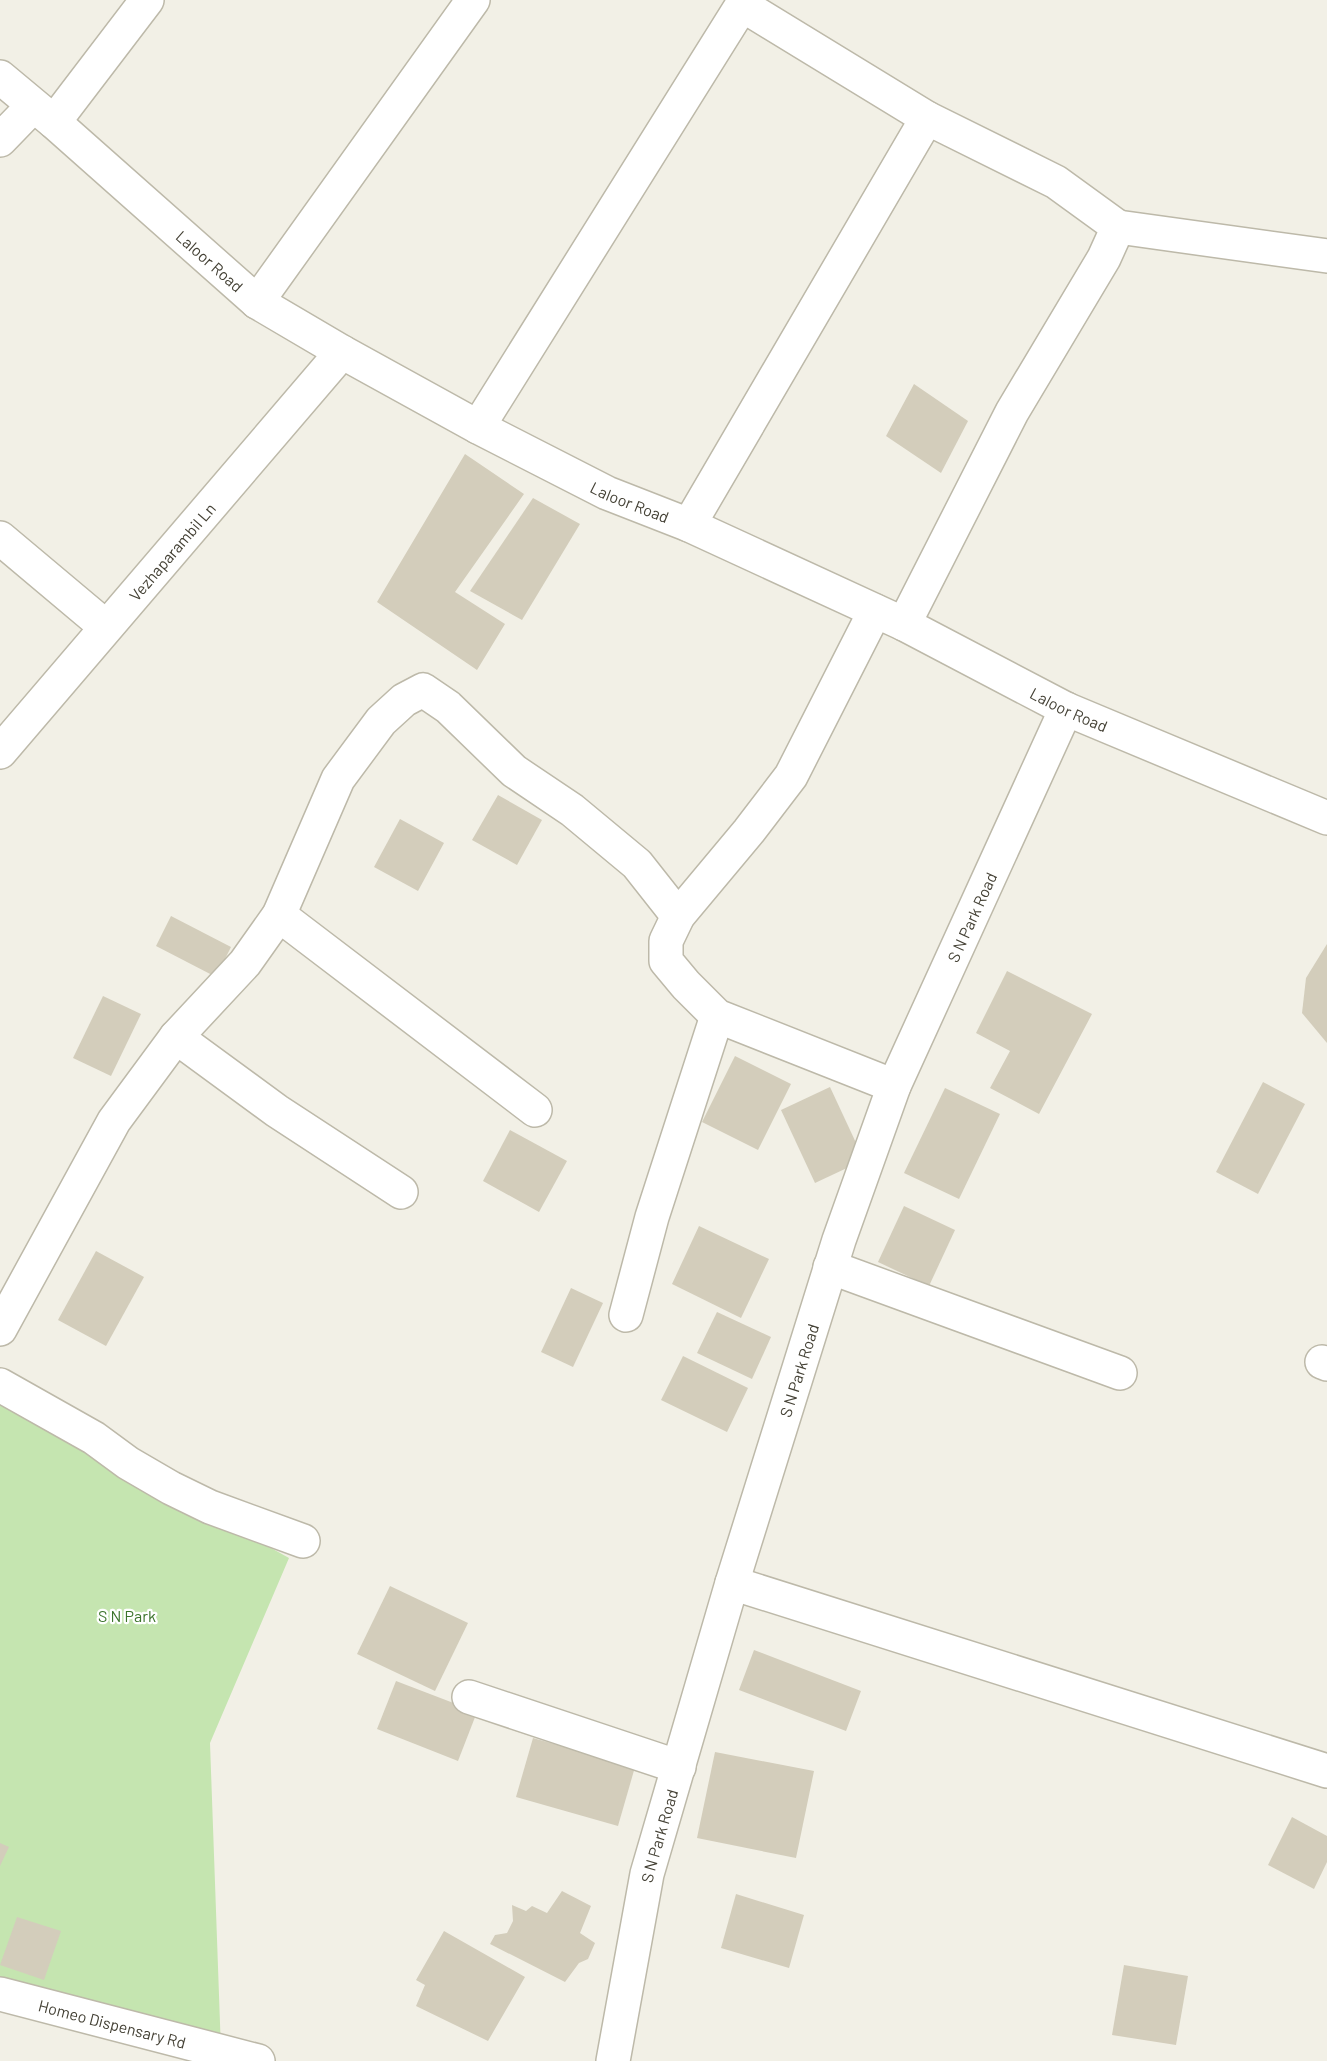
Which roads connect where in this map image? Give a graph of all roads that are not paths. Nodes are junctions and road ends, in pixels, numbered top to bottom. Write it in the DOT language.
graph roads {
  1 [pos="147,0"];
  2 [pos="472,0"];
  3 [pos="738,2"];
  4 [pos="0,77"];
  5 [pos="44,114"];
  6 [pos="927,118"];
  7 [pos="0,140"];
  8 [pos="1118,227"];
  9 [pos="1327,256"];
  10 [pos="257,302"];
  11 [pos="342,352"];
  12 [pos="478,427"];
  13 [pos="689,525"];
  14 [pos="0,538"];
  15 [pos="875,611"];
  16 [pos="904,624"];
  17 [pos="106,627"];
  18 [pos="1066,709"];
  19 [pos="0,752"];
  20 [pos="1327,818"];
  21 [pos="279,915"];
  22 [pos="678,916"];
  23 [pos="717,1016"];
  24 [pos="176,1037"];
  25 [pos="894,1086"];
  26 [pos="535,1110"];
  27 [pos="401,1192"];
  28 [pos="830,1267"];
  29 [pos="626,1315"];
  30 [pos="0,1329"];
  31 [pos="1120,1373"];
  32 [pos="0,1385"];
  33 [pos="303,1541"];
  34 [pos="732,1583"];
  35 [pos="469,1697"];
  36 [pos="680,1767"];
  37 [pos="1327,1771"];
  38 [pos="0,1994"];
  39 [pos="258,2061"];
  40 [pos="613,2061"];
  1 -- 5 [label="street"];
  2 -- 10 [label="street"];
  3 -- 6 [label="street"];
  3 -- 12 [label="street"];
  4 -- 5 [label="street, Laloor Road"];
  5 -- 7 [label="street"];
  5 -- 10 [label="street, Laloor Road"];
  6 -- 8 [label="street"];
  6 -- 13 [label="street"];
  8 -- 9 [label="street"];
  8 -- 16 [label="street"];
  10 -- 11 [label="street, Laloor Road"];
  11 -- 12 [label="street, Laloor Road"];
  11 -- 17 [label="street, Vezhaparambil Ln"];
  12 -- 13 [label="street, Laloor Road"];
  13 -- 15 [label="street, Laloor Road"];
  14 -- 17 [label="street"];
  15 -- 16 [label="street, Laloor Road"];
  15 -- 22 [label="street"];
  16 -- 18 [label="street, Laloor Road"];
  17 -- 19 [label="street, Vezhaparambil Ln"];
  18 -- 20 [label="street, Laloor Road"];
  18 -- 25 [label="street, S N Park Road"];
  21 -- 22 [label="street"];
  21 -- 24 [label="street"];
  21 -- 26 [label="street"];
  22 -- 23 [label="street"];
  23 -- 25 [label="street"];
  23 -- 29 [label="street"];
  24 -- 27 [label="street"];
  24 -- 30 [label="street"];
  25 -- 28 [label="street, S N Park Road"];
  28 -- 31 [label="street"];
  28 -- 34 [label="street, S N Park Road"];
  32 -- 33 [label="street"];
  34 -- 36 [label="street, S N Park Road"];
  34 -- 37 [label="street"];
  35 -- 36 [label="street"];
  36 -- 40 [label="street, S N Park Road"];
  38 -- 39 [label="street, Homeo Dispensary Rd"];
}
